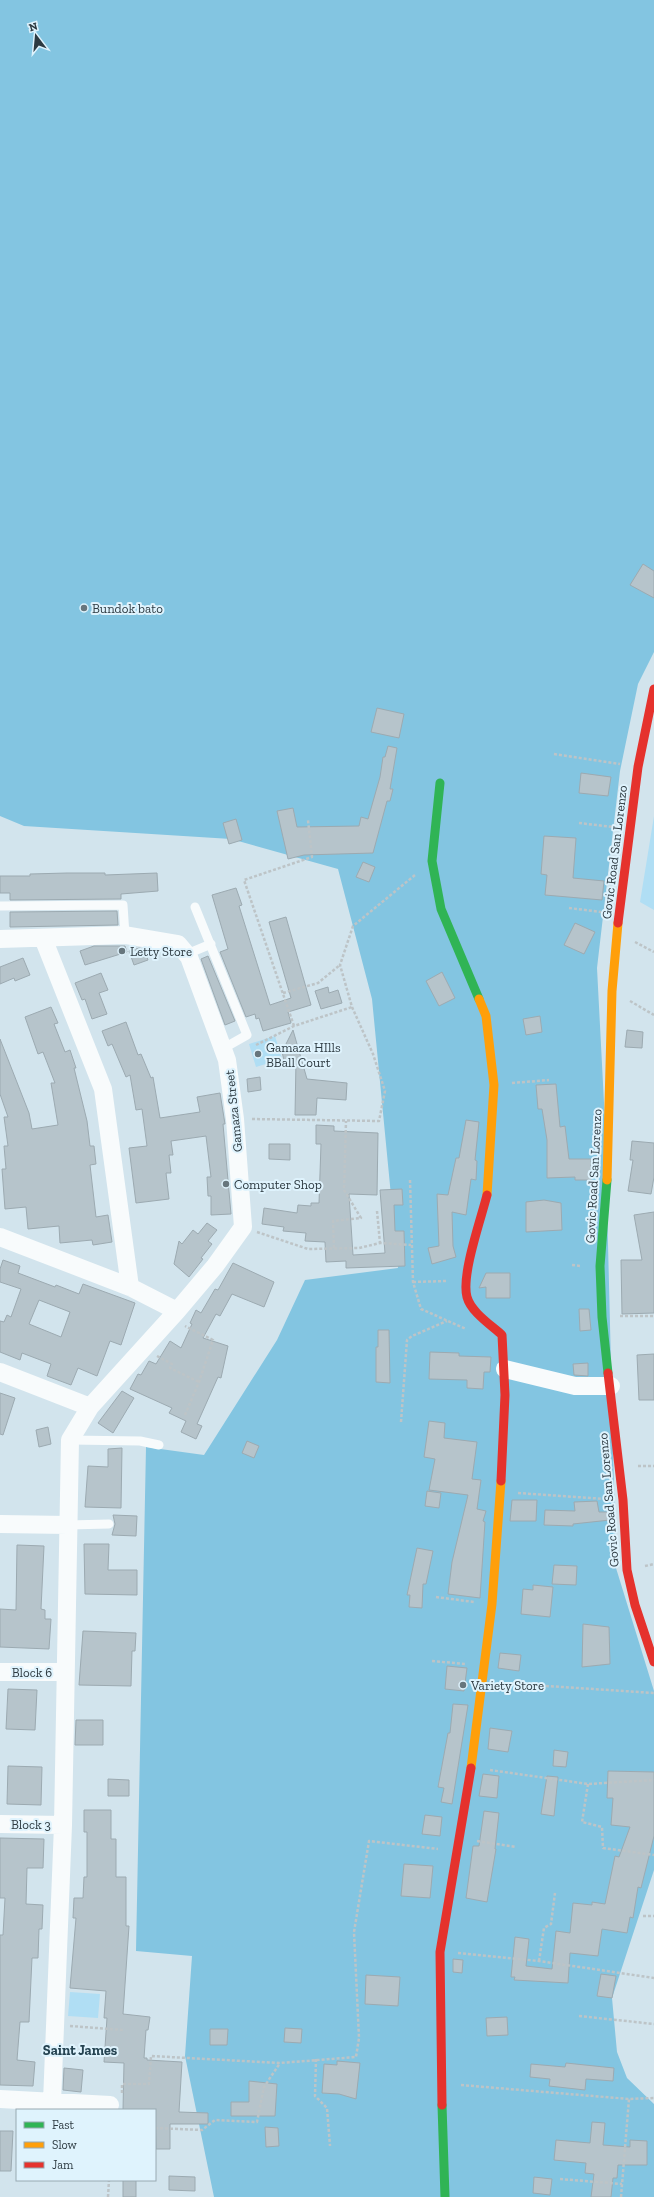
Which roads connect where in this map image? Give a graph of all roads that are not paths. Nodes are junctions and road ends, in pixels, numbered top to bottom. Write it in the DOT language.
graph roads {
  1 [pos="654,689"];
  2 [pos="440,783"];
  3 [pos="0,906"];
  4 [pos="195,907"];
  5 [pos="125,935"];
  6 [pos="43,938"];
  7 [pos="0,939"];
  8 [pos="211,944"];
  9 [pos="187,954"];
  10 [pos="224,1048"];
  11 [pos="0,1237"];
  12 [pos="130,1287"];
  13 [pos="174,1315"];
  14 [pos="505,1369"];
  15 [pos="0,1372"];
  16 [pos="611,1386"];
  17 [pos="90,1407"];
  18 [pos="70,1440"];
  19 [pos="159,1445"];
  20 [pos="0,1524"];
  21 [pos="109,1524"];
  22 [pos="68,1525"];
  23 [pos="654,1662"];
  24 [pos="0,1672"];
  25 [pos="65,1672"];
  26 [pos="0,1824"];
  27 [pos="63,1825"];
  28 [pos="0,2098"];
  29 [pos="52,2102"];
  30 [pos="110,2105"];
  31 [pos="445,2197"];
  1 -- 16 [label="street, Govic Road San Lorenzo"];
  2 -- 14 [label="street"];
  3 -- 5 [label="lane"];
  4 -- 8 [label="lane"];
  5 -- 6 [label="street"];
  5 -- 9 [label="street"];
  6 -- 7 [label="street"];
  6 -- 12 [label="street"];
  8 -- 9 [label="lane"];
  8 -- 10 [label="lane"];
  9 -- 10 [label="street, Gamaza Street"];
  10 -- 13 [label="street, Gamaza Street"];
  11 -- 12 [label="street"];
  12 -- 13 [label="street"];
  13 -- 17 [label="street"];
  14 -- 16 [label="street"];
  14 -- 31 [label="street"];
  15 -- 17 [label="street"];
  16 -- 23 [label="street, Govic Road San Lorenzo"];
  17 -- 18 [label="street"];
  18 -- 19 [label="lane"];
  18 -- 22 [label="street"];
  20 -- 22 [label="street"];
  21 -- 22 [label="lane"];
  22 -- 25 [label="street"];
  24 -- 25 [label="street, Block 6"];
  25 -- 27 [label="street"];
  26 -- 27 [label="street, Block 3"];
  27 -- 29 [label="street"];
  28 -- 29 [label="street"];
  29 -- 30 [label="street"];
}
